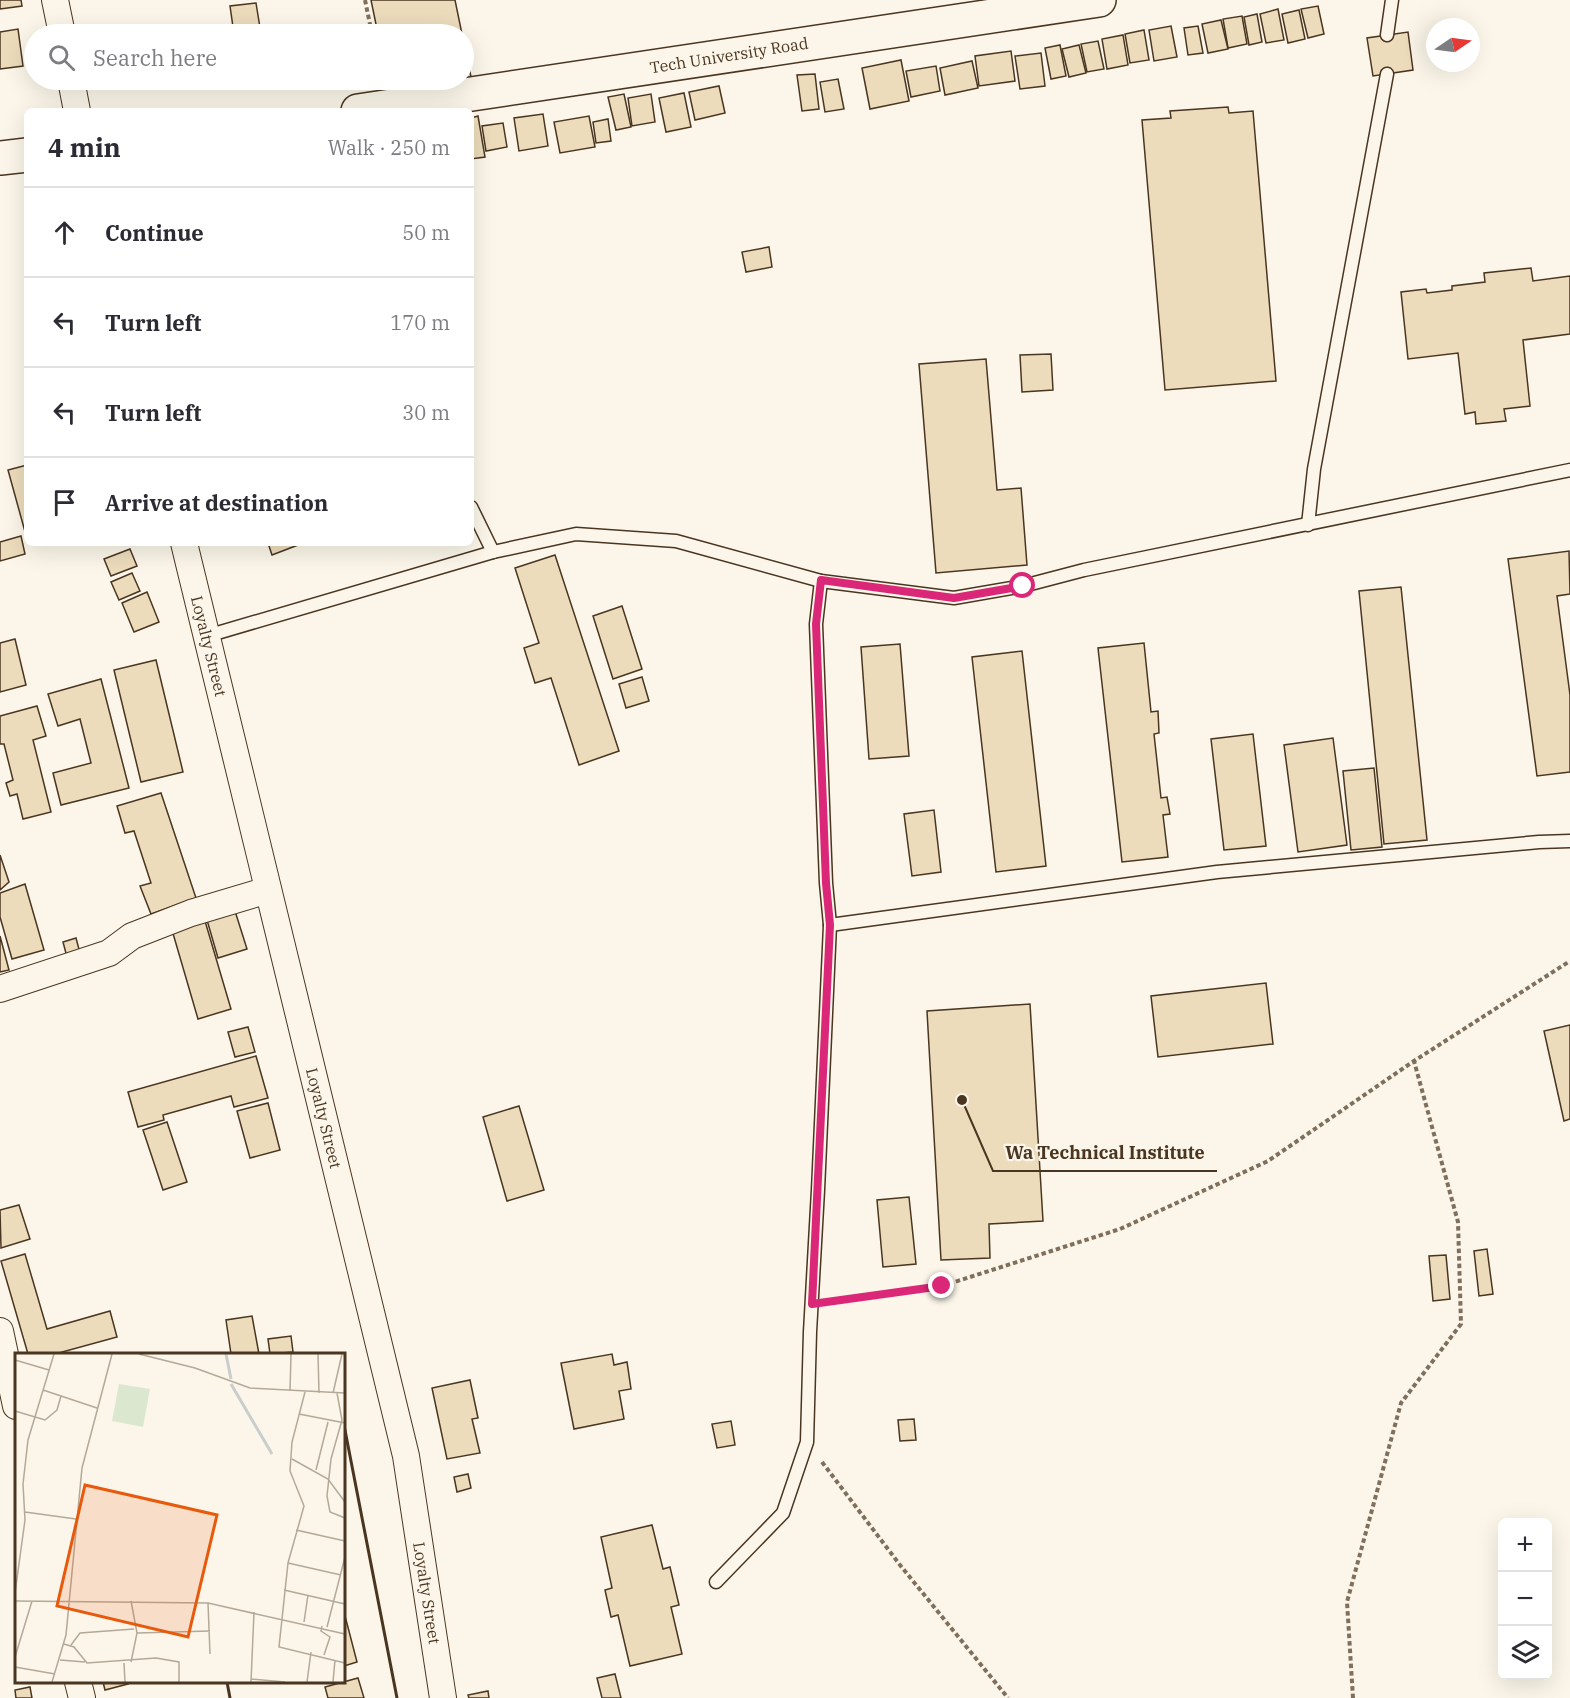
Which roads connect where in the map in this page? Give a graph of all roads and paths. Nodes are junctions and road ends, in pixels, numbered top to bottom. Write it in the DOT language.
graph roads {
  1 [pos="55,0"];
  2 [pos="365,0"];
  3 [pos="1099,0"];
  4 [pos="1392,0"];
  5 [pos="60,24"];
  6 [pos="370,24"];
  7 [pos="1387,35"];
  8 [pos="1388,74"];
  9 [pos="73,90"];
  10 [pos="76,108"];
  11 [pos="378,108"];
  12 [pos="24,155"];
  13 [pos="0,158"];
  14 [pos="1570,470"];
  15 [pos="474,513"];
  16 [pos="1308,525"];
  17 [pos="185,546"];
  18 [pos="493,552"];
  19 [pos="821,580"];
  20 [pos="207,636"];
  21 [pos="1570,841"];
  22 [pos="268,890"];
  23 [pos="830,925"];
  24 [pos="1570,961"];
  25 [pos="0,989"];
  26 [pos="1413,1061"];
  27 [pos="812,1304"];
  28 [pos="0,1331"];
  29 [pos="15,1401"];
  30 [pos="807,1442"];
  31 [pos="716,1582"];
  32 [pos="78,1683"];
  33 [pos="81,1698"];
  34 [pos="443,1698"];
  35 [pos="1008,1698"];
  36 [pos="1353,1698"];
  1 -- 5 [label="street"];
  2 -- 6 [label="path"];
  3 -- 11 [label="street, Tech University Road"];
  4 -- 7 [label="lane"];
  8 -- 16 [label="lane"];
  9 -- 10 [label="street"];
  12 -- 13 [label="street"];
  14 -- 16 [label="lane"];
  15 -- 18 [label="lane"];
  16 -- 19 [label="lane"];
  17 -- 20 [label="street, Loyalty Street"];
  18 -- 19 [label="lane"];
  18 -- 20 [label="lane"];
  19 -- 23 [label="lane"];
  20 -- 22 [label="street, Loyalty Street"];
  21 -- 23 [label="lane"];
  22 -- 25 [label="street"];
  22 -- 34 [label="street, Loyalty Street"];
  23 -- 27 [label="lane"];
  24 -- 26 [label="path"];
  26 -- 27 [label="path"];
  26 -- 36 [label="path"];
  27 -- 30 [label="lane"];
  28 -- 29 [label="street"];
  30 -- 31 [label="lane"];
  30 -- 35 [label="path"];
  32 -- 33 [label="street"];
}
